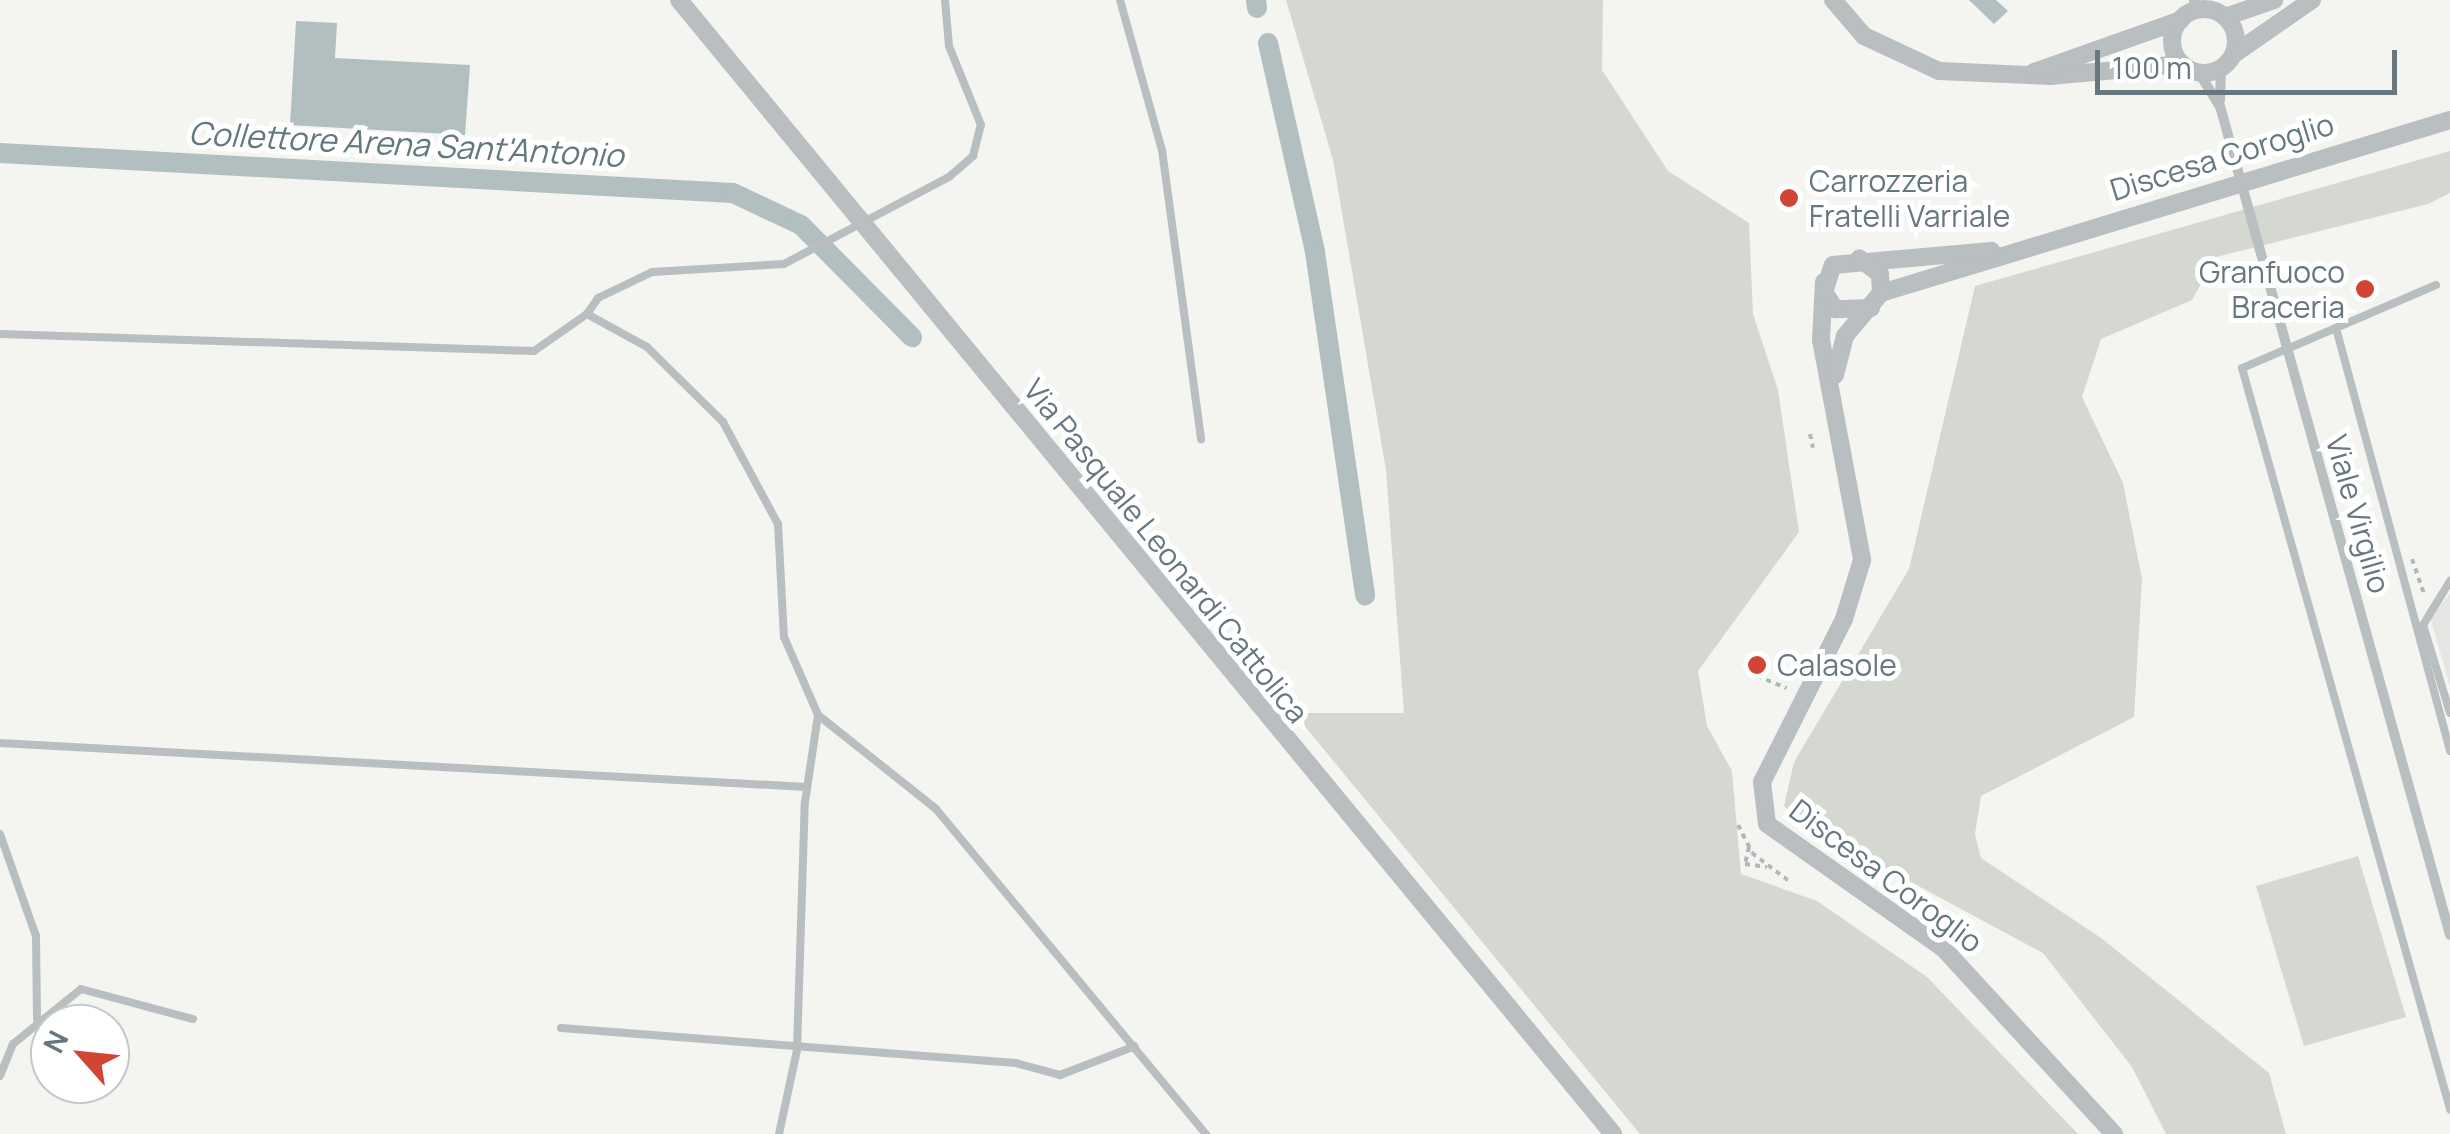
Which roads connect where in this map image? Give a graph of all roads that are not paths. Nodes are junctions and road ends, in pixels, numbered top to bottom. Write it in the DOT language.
graph roads {
  1 [pos="679,0"];
  2 [pos="945,0"];
  3 [pos="1120,0"];
  4 [pos="1833,0"];
  5 [pos="2274,0"];
  6 [pos="2312,0"];
  7 [pos="2196,5"];
  8 [pos="2225,18"];
  9 [pos="2181,20"];
  10 [pos="2227,62"];
  11 [pos="2191,68"];
  12 [pos="2034,72"];
  13 [pos="2220,106"];
  14 [pos="2450,120"];
  15 [pos="2012,250"];
  16 [pos="1858,257"];
  17 [pos="1824,282"];
  18 [pos="2436,285"];
  19 [pos="1876,300"];
  20 [pos="587,314"];
  21 [pos="2336,328"];
  22 [pos="0,334"];
  23 [pos="2285,346"];
  24 [pos="1835,395"];
  25 [pos="1201,438"];
  26 [pos="2450,581"];
  27 [pos="2450,713"];
  28 [pos="818,715"];
  29 [pos="0,743"];
  30 [pos="2450,752"];
  31 [pos="807,787"];
  32 [pos="0,834"];
  33 [pos="2450,935"];
  34 [pos="37,1004"];
  35 [pos="60,1004"];
  36 [pos="193,1019"];
  37 [pos="561,1028"];
  38 [pos="30,1031"];
  39 [pos="1134,1046"];
  40 [pos="798,1050"];
  41 [pos="0,1076"];
  42 [pos="2450,1109"];
  43 [pos="779,1134"];
  44 [pos="1206,1134"];
  45 [pos="1613,1134"];
  46 [pos="2114,1134"];
  1 -- 45 [label="street, Via Pasquale Leonardi Cattolica"];
  2 -- 20 [label="lane"];
  3 -- 25 [label="lane"];
  4 -- 12 [label="street"];
  5 -- 8 [label="street"];
  6 -- 10 [label="street"];
  7 -- 8 [label="street"];
  7 -- 9 [label="street"];
  8 -- 10 [label="street"];
  9 -- 11 [label="street"];
  9 -- 12 [label="street"];
  10 -- 11 [label="street"];
  10 -- 13 [label="street, Viale Virgilio"];
  11 -- 12 [label="street"];
  11 -- 13 [label="street, Viale Virgilio"];
  13 -- 23 [label="street, Viale Virgilio"];
  14 -- 15 [label="street, Discesa Coroglio"];
  15 -- 16 [label="street, Discesa Coroglio"];
  15 -- 19 [label="street, Discesa Coroglio"];
  16 -- 17 [label="street"];
  16 -- 19 [label="street"];
  17 -- 19 [label="street"];
  17 -- 24 [label="street, Discesa Coroglio"];
  18 -- 21 [label="lane"];
  19 -- 24 [label="street, Discesa Coroglio"];
  20 -- 22 [label="lane"];
  20 -- 28 [label="lane"];
  21 -- 23 [label="lane"];
  21 -- 30 [label="lane"];
  23 -- 33 [label="street, Viale Virgilio"];
  23 -- 42 [label="lane"];
  24 -- 46 [label="street, Discesa Coroglio"];
  26 -- 27 [label="lane"];
  28 -- 31 [label="lane"];
  28 -- 39 [label="lane"];
  29 -- 31 [label="lane"];
  31 -- 40 [label="lane"];
  32 -- 34 [label="lane"];
  35 -- 36 [label="lane"];
  37 -- 40 [label="lane"];
  38 -- 41 [label="lane"];
  39 -- 40 [label="lane"];
  39 -- 44 [label="lane"];
  40 -- 43 [label="lane"];
}
